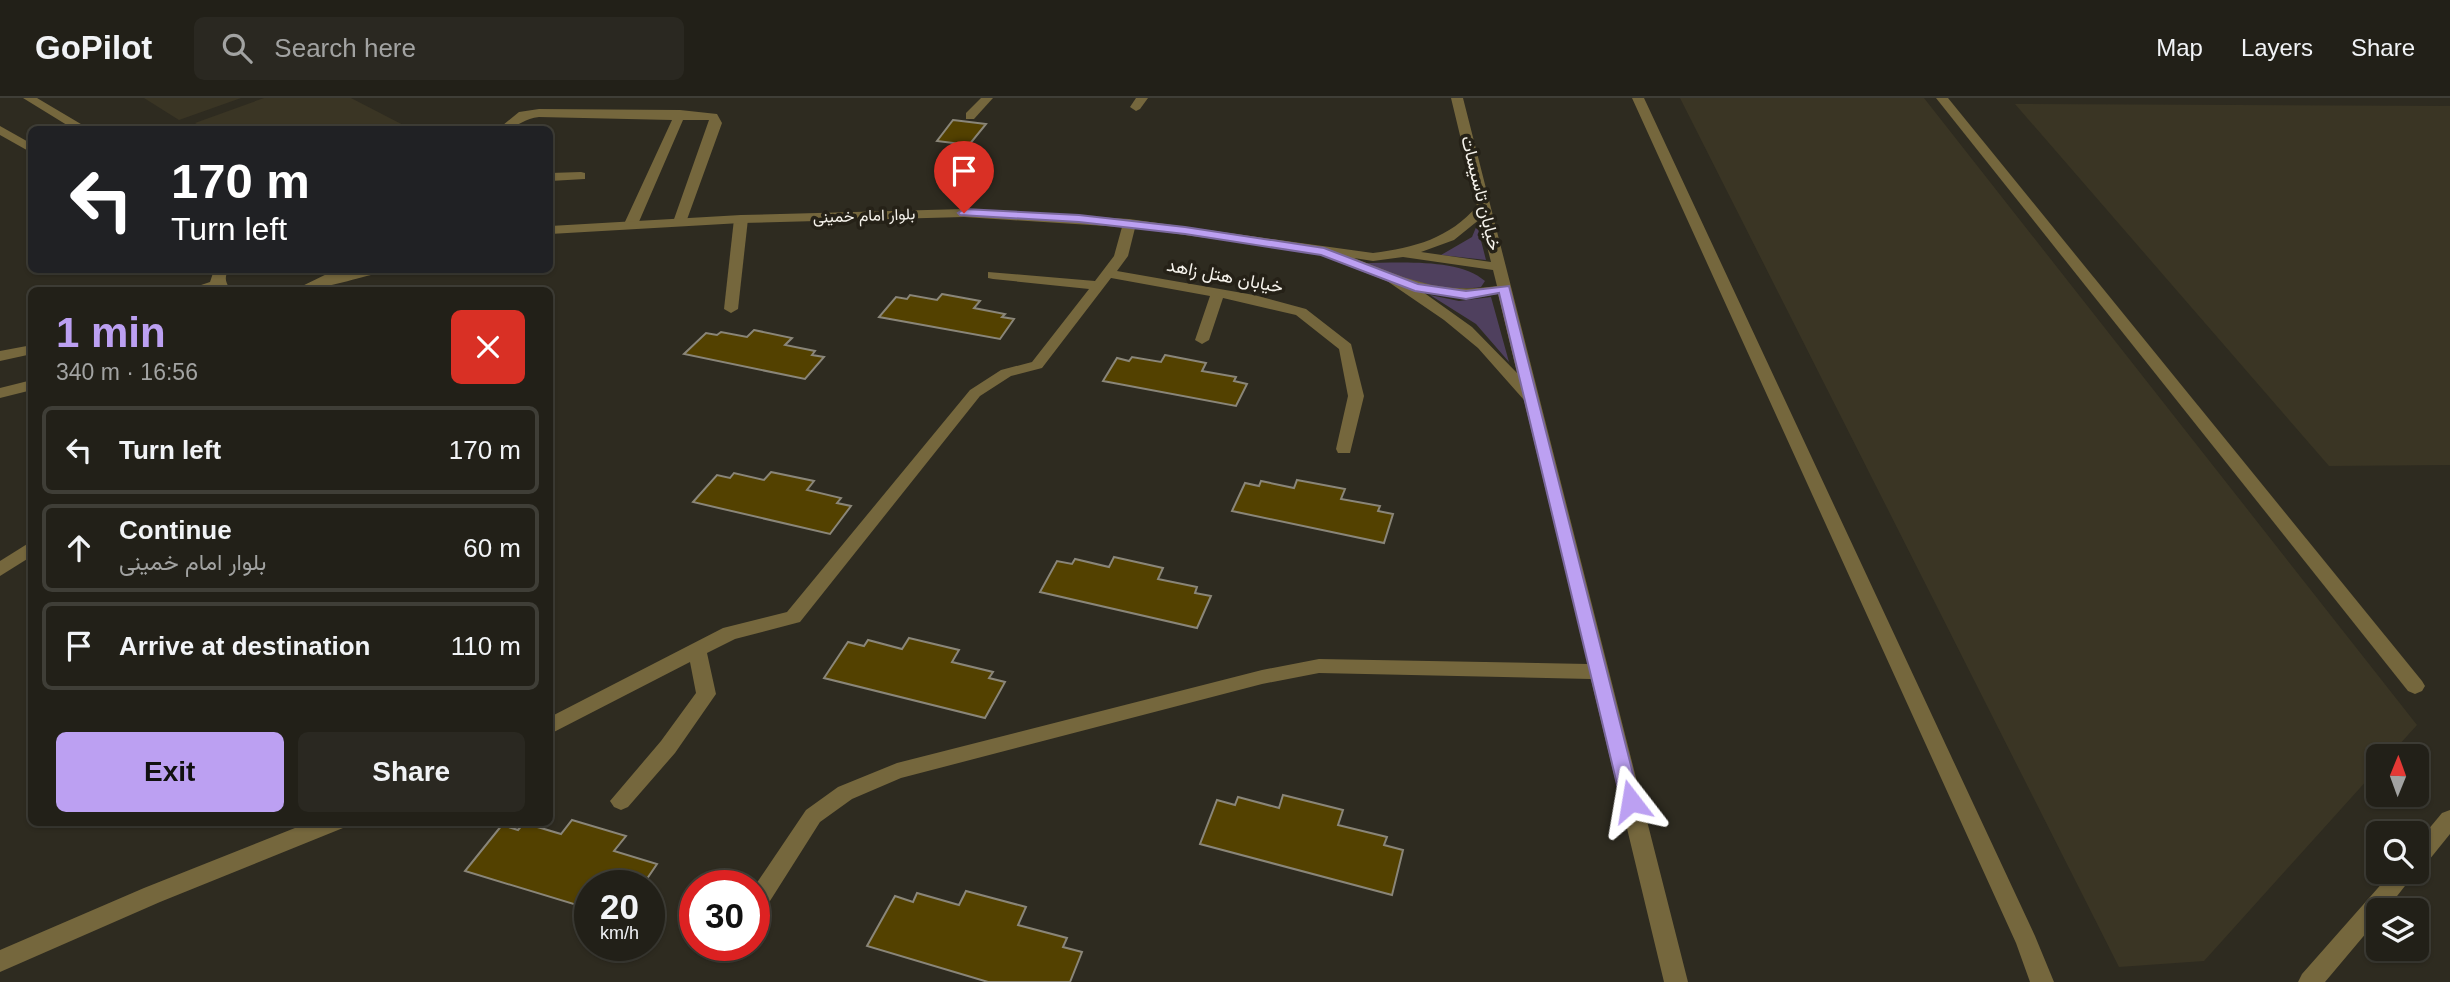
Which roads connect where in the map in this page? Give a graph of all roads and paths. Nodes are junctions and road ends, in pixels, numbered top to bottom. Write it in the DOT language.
graph roads {
  1 [pos="29,98"];
  2 [pos="987,98"];
  3 [pos="1457,98"];
  4 [pos="1638,98"];
  5 [pos="1942,98"];
  6 [pos="680,114"];
  7 [pos="970,116"];
  8 [pos="78,126"];
  9 [pos="508,126"];
  10 [pos="0,130"];
  11 [pos="28,147"];
  12 [pos="582,176"];
  13 [pos="553,177"];
  14 [pos="1484,206"];
  15 [pos="741,219"];
  16 [pos="680,222"];
  17 [pos="1129,223"];
  18 [pos="631,224"];
  19 [pos="553,232"];
  20 [pos="1324,251"];
  21 [pos="1401,254"];
  22 [pos="1499,267"];
  23 [pos="336,273"];
  24 [pos="360,273"];
  25 [pos="993,275"];
  26 [pos="1101,279"];
  27 [pos="326,280"];
  28 [pos="1393,280"];
  29 [pos="308,287"];
  30 [pos="1504,289"];
  31 [pos="1218,293"];
  32 [pos="731,309"];
  33 [pos="1202,340"];
  34 [pos="28,350"];
  35 [pos="0,356"];
  36 [pos="28,386"];
  37 [pos="0,393"];
  38 [pos="1534,409"];
  39 [pos="1344,449"];
  40 [pos="28,550"];
  41 [pos="0,570"];
  42 [pos="697,650"];
  43 [pos="1598,672"];
  44 [pos="2415,686"];
  45 [pos="553,724"];
  46 [pos="621,801"];
  47 [pos="2450,819"];
  48 [pos="325,826"];
  49 [pos="2429,844"];
  50 [pos="770,882"];
  51 [pos="2395,884"];
  52 [pos="2027,943"];
  53 [pos="0,961"];
  54 [pos="1676,982"];
  55 [pos="2042,982"];
  56 [pos="2055,982"];
  57 [pos="2310,982"];
  1 -- 8 [label="street"];
  2 -- 7 [label="street"];
  3 -- 14 [label="street, خیابان تاسیسات"];
  4 -- 52 [label="street"];
  5 -- 44 [label="street"];
  6 -- 9 [label="street"];
  6 -- 16 [label="street"];
  6 -- 18 [label="street"];
  10 -- 11 [label="street"];
  12 -- 13 [label="street"];
  14 -- 21 [label="street"];
  14 -- 22 [label="street, خیابان تاسیسات"];
  15 -- 16 [label="street, بلوار امام خمینی"];
  15 -- 17 [label="street, بلوار امام خمینی"];
  15 -- 32 [label="street"];
  16 -- 18 [label="street, بلوار امام خمینی"];
  17 -- 20 [label="street, بلوار امام خمینی"];
  17 -- 26 [label="street"];
  18 -- 19 [label="street, بلوار امام خمینی"];
  20 -- 21 [label="street"];
  20 -- 28 [label="street"];
  21 -- 22 [label="street"];
  22 -- 30 [label="street, خیابان تاسیسات"];
  23 -- 27 [label="street"];
  24 -- 27 [label="street"];
  25 -- 26 [label="street, خیابان هتل زاهد"];
  26 -- 31 [label="street, خیابان هتل زاهد"];
  26 -- 42 [label="street"];
  27 -- 29 [label="street"];
  28 -- 30 [label="street"];
  28 -- 38 [label="street"];
  30 -- 38 [label="street, خیابان تاسیسات"];
  31 -- 33 [label="street"];
  31 -- 39 [label="street, خیابان هتل زاهد"];
  34 -- 35 [label="street"];
  36 -- 37 [label="street"];
  38 -- 43 [label="street, خیابان تاسیسات"];
  40 -- 41 [label="street"];
  42 -- 45 [label="street"];
  42 -- 46 [label="street"];
  43 -- 50 [label="street"];
  43 -- 54 [label="street, خیابان تاسیسات"];
  47 -- 49 [label="street"];
  48 -- 53 [label="street"];
  51 -- 57 [label="street"];
  52 -- 55 [label="street"];
  52 -- 56 [label="street"];
}
